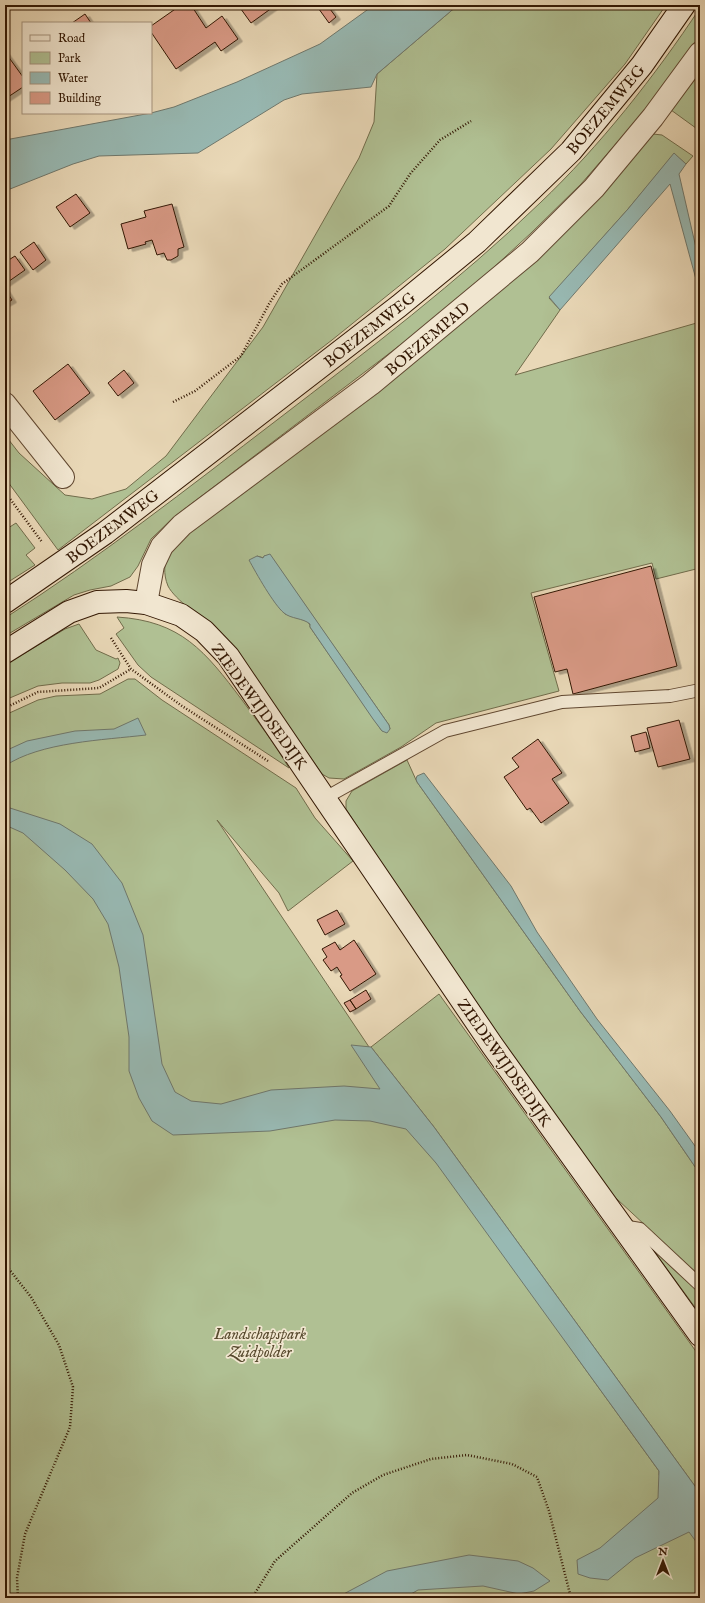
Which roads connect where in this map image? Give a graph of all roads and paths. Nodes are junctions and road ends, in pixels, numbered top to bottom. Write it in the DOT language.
graph roads {
  1 [pos="684,5"];
  2 [pos="700,53"];
  3 [pos="471,121"];
  4 [pos="173,402"];
  5 [pos="5,404"];
  6 [pos="63,477"];
  7 [pos="5,492"];
  8 [pos="42,542"];
  9 [pos="5,602"];
  10 [pos="146,603"];
  11 [pos="111,638"];
  12 [pos="5,652"];
  13 [pos="131,669"];
  14 [pos="700,690"];
  15 [pos="5,708"];
  16 [pos="272,764"];
  17 [pos="325,798"];
  18 [pos="622,1226"];
  19 [pos="5,1264"];
  20 [pos="700,1285"];
  21 [pos="700,1335"];
  22 [pos="18,1598"];
  23 [pos="252,1598"];
  24 [pos="571,1598"];
  1 -- 9 [label="street, BOEZEMWEG"];
  2 -- 10 [label="street, BOEZEMPAD"];
  3 -- 4 [label="path"];
  5 -- 6 [label="street"];
  7 -- 8 [label="path"];
  10 -- 12 [label="street, ZIEDEWIJDSEDIJK"];
  10 -- 17 [label="street, ZIEDEWIJDSEDIJK"];
  11 -- 13 [label="path"];
  13 -- 15 [label="path"];
  13 -- 16 [label="path, ZIEDEWIJDSEDIJK"];
  14 -- 17 [label="lane"];
  17 -- 18 [label="street, ZIEDEWIJDSEDIJK"];
  18 -- 20 [label="lane"];
  18 -- 21 [label="street, ZIEDEWIJDSEDIJK"];
  19 -- 22 [label="path"];
  23 -- 24 [label="path"];
}
